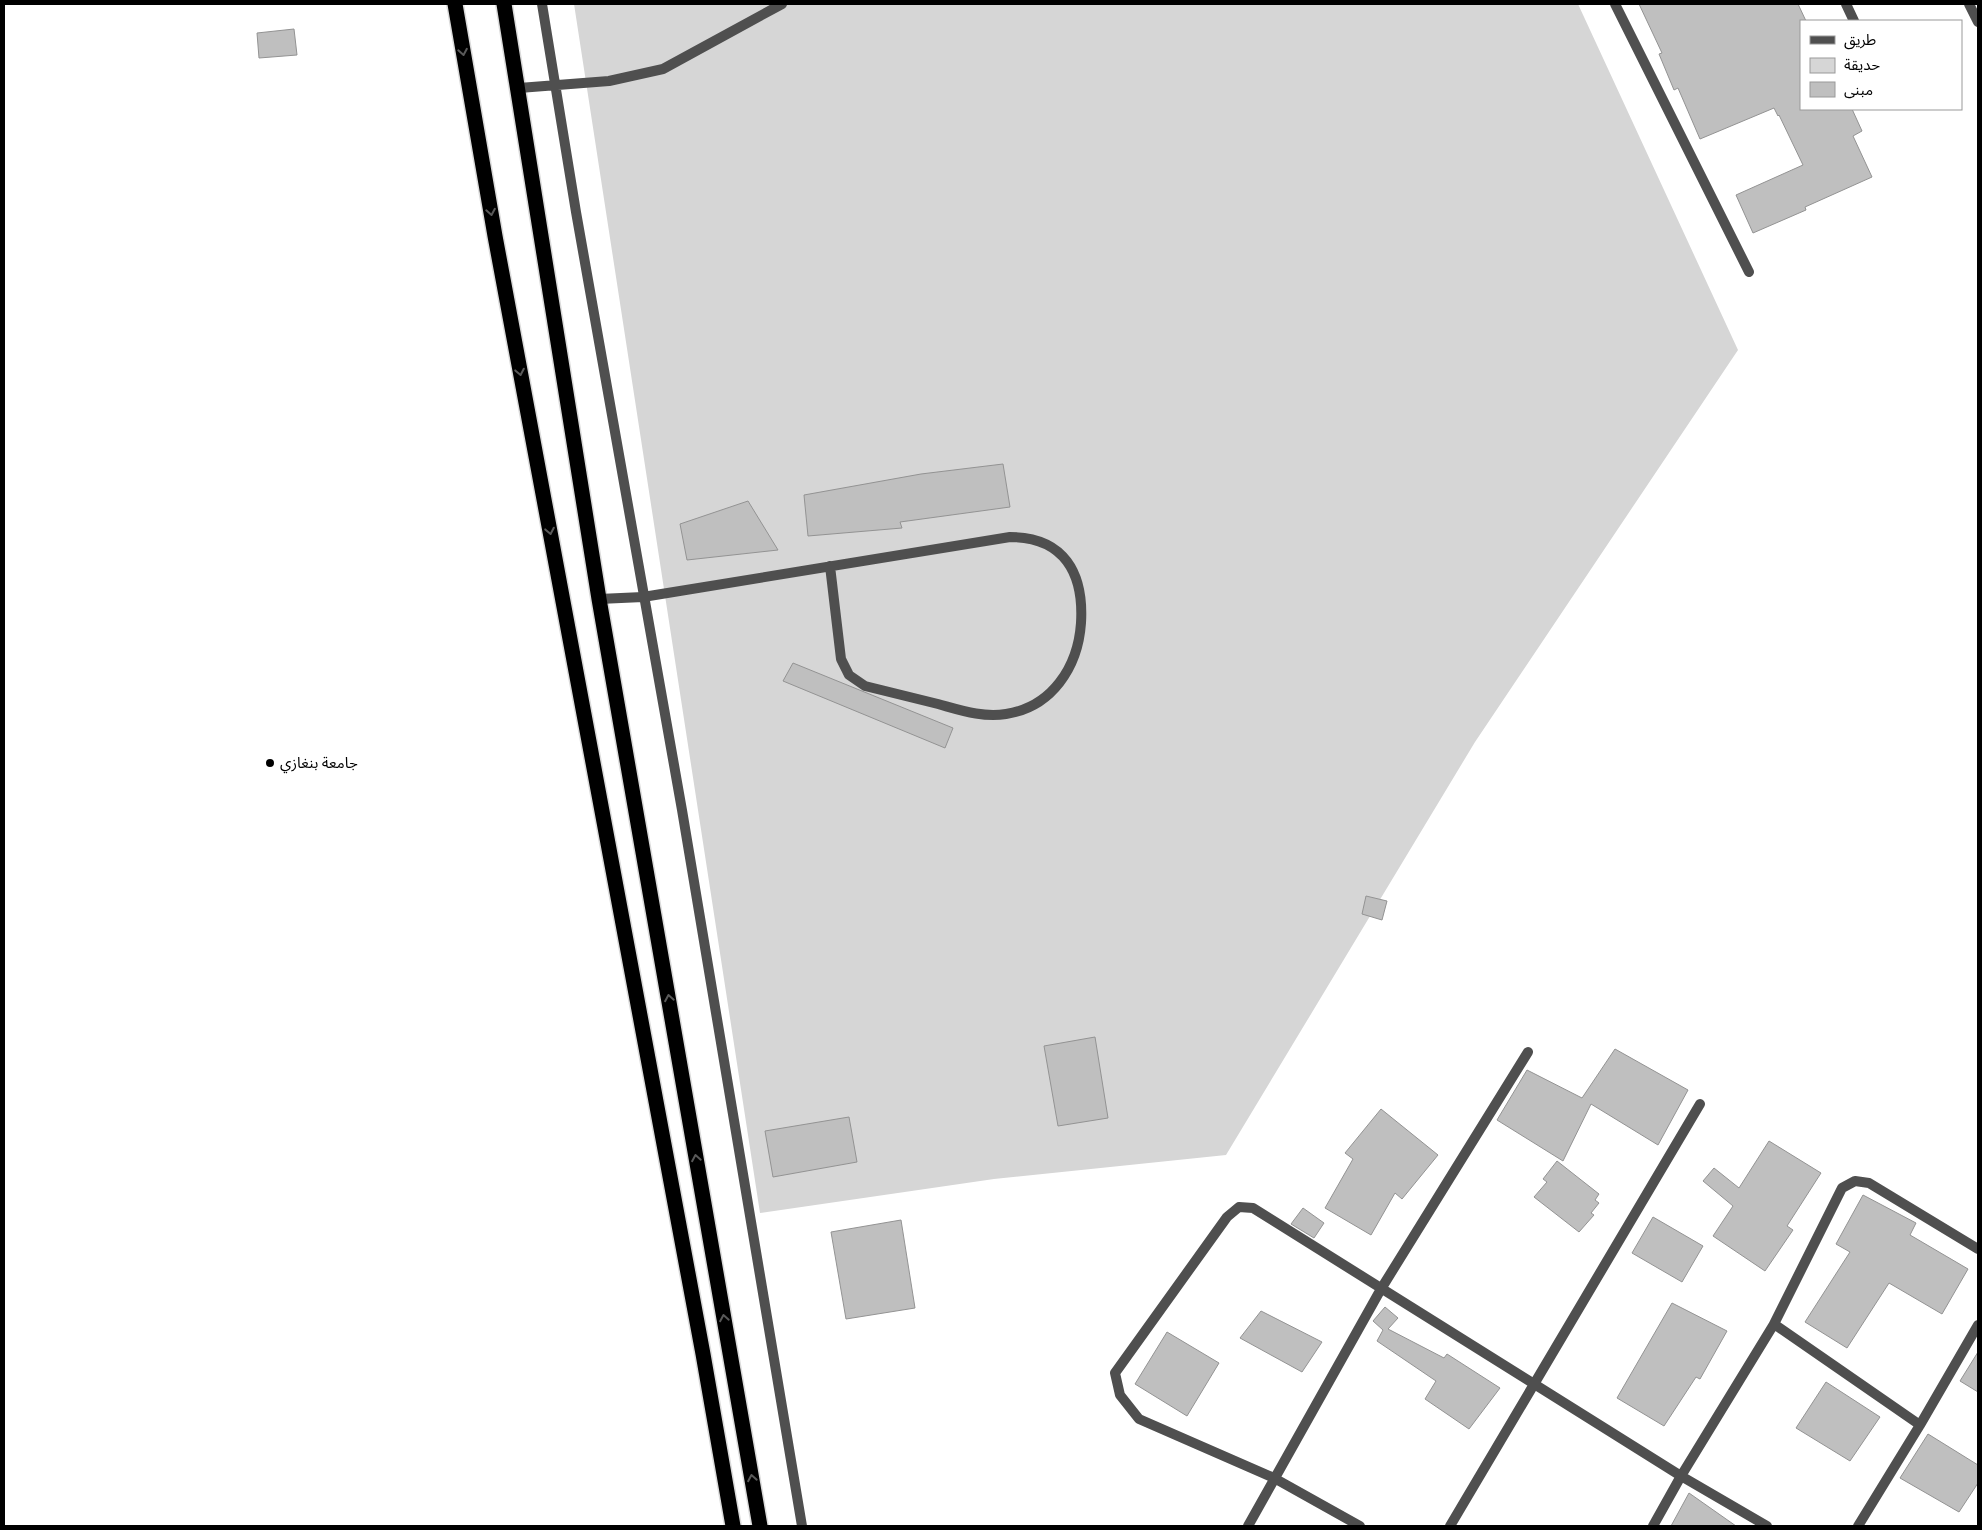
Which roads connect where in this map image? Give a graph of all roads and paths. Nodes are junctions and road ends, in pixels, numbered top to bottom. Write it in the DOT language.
graph roads {
  1 [pos="455,4"];
  2 [pos="504,4"];
  3 [pos="542,4"];
  4 [pos="782,4"];
  5 [pos="1615,4"];
  6 [pos="1846,4"];
  7 [pos="1969,4"];
  8 [pos="1854,20"];
  9 [pos="1978,22"];
  10 [pos="556,86"];
  11 [pos="519,88"];
  12 [pos="1749,272"];
  13 [pos="830,566"];
  14 [pos="643,597"];
  15 [pos="599,599"];
  16 [pos="1528,1052"];
  17 [pos="1700,1104"];
  18 [pos="1978,1249"];
  19 [pos="1381,1289"];
  20 [pos="1774,1324"];
  21 [pos="1978,1325"];
  22 [pos="1534,1384"];
  23 [pos="1920,1425"];
  24 [pos="1681,1476"];
  25 [pos="1274,1478"];
  26 [pos="732,1526"];
  27 [pos="760,1526"];
  28 [pos="802,1526"];
  29 [pos="1248,1526"];
  30 [pos="1360,1526"];
  31 [pos="1450,1526"];
  32 [pos="1653,1526"];
  33 [pos="1767,1526"];
  34 [pos="1858,1526"];
  1 -- 26 [label="highway, one-way"];
  2 -- 11 [label="highway"];
  3 -- 10 [label="street"];
  4 -- 10 [label="street"];
  5 -- 12 [label="street"];
  6 -- 8 [label="street"];
  7 -- 9 [label="street"];
  10 -- 11 [label="street"];
  10 -- 14 [label="street"];
  11 -- 15 [label="highway"];
  13 -- 13 [label="street"];
  13 -- 14 [label="street"];
  14 -- 15 [label="street"];
  14 -- 28 [label="street"];
  27 -- 15 [label="highway, one-way"];
  16 -- 19 [label="street"];
  17 -- 22 [label="street"];
  18 -- 20 [label="street"];
  19 -- 22 [label="street"];
  19 -- 25 [label="street"];
  19 -- 25 [label="street"];
  20 -- 23 [label="street"];
  20 -- 24 [label="street"];
  21 -- 23 [label="street"];
  22 -- 24 [label="street"];
  22 -- 31 [label="street"];
  23 -- 34 [label="street"];
  24 -- 32 [label="street"];
  24 -- 33 [label="street"];
  25 -- 29 [label="street"];
  25 -- 30 [label="street"];
}
